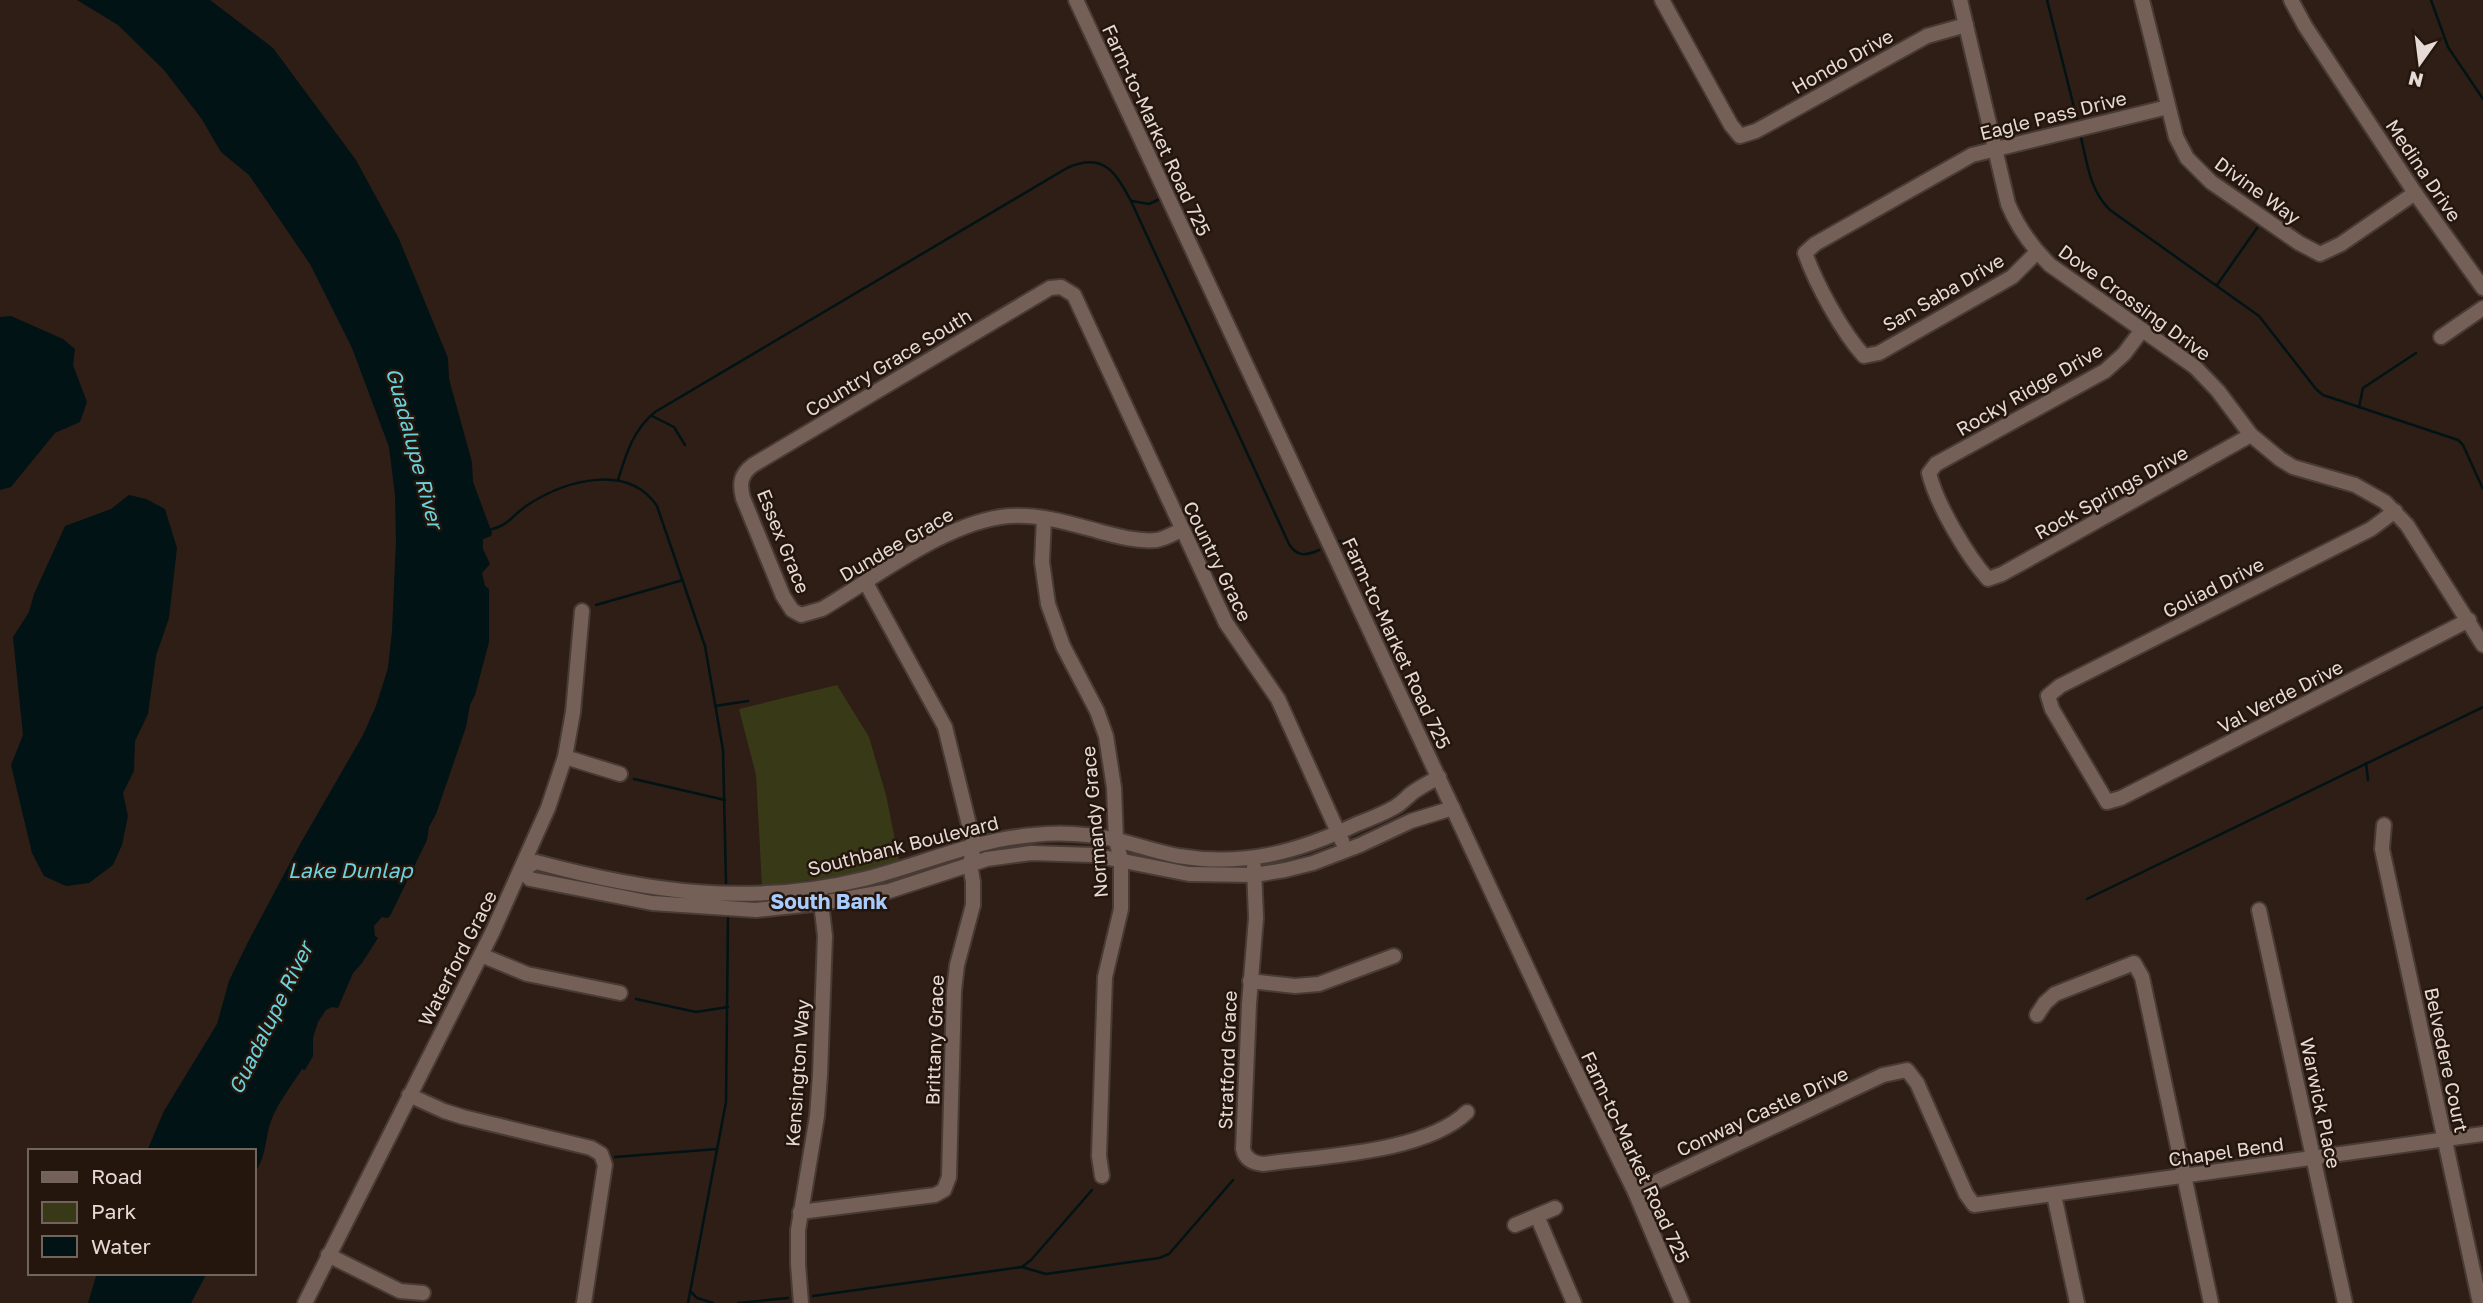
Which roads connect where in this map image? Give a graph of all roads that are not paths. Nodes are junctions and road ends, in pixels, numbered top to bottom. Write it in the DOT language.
graph roads {
  1 [pos="1076,0"];
  2 [pos="1662,0"];
  3 [pos="1960,0"];
  4 [pos="2142,0"];
  5 [pos="2291,0"];
  6 [pos="1966,25"];
  7 [pos="2168,107"];
  8 [pos="1995,148"];
  9 [pos="2415,193"];
  10 [pos="2037,253"];
  11 [pos="1061,287"];
  12 [pos="2483,288"];
  13 [pos="2483,308"];
  14 [pos="2142,330"];
  15 [pos="2441,337"];
  16 [pos="1864,356"];
  17 [pos="2251,435"];
  18 [pos="741,481"];
  19 [pos="2395,511"];
  20 [pos="1044,518"];
  21 [pos="1181,530"];
  22 [pos="1988,579"];
  23 [pos="866,583"];
  24 [pos="582,611"];
  25 [pos="797,613"];
  26 [pos="2469,620"];
  27 [pos="2483,645"];
  28 [pos="565,757"];
  29 [pos="620,774"];
  30 [pos="1439,777"];
  31 [pos="1402,802"];
  32 [pos="2107,802"];
  33 [pos="1453,808"];
  34 [pos="1411,821"];
  35 [pos="2384,825"];
  36 [pos="1339,833"];
  37 [pos="1116,840"];
  38 [pos="974,845"];
  39 [pos="1347,850"];
  40 [pos="1253,858"];
  41 [pos="1121,860"];
  42 [pos="970,864"];
  43 [pos="522,870"];
  44 [pos="1255,875"];
  45 [pos="820,888"];
  46 [pos="822,903"];
  47 [pos="2259,910"];
  48 [pos="481,955"];
  49 [pos="1394,956"];
  50 [pos="1250,981"];
  51 [pos="620,993"];
  52 [pos="2037,1015"];
  53 [pos="409,1095"];
  54 [pos="1467,1112"];
  55 [pos="2483,1135"];
  56 [pos="2444,1140"];
  57 [pos="2313,1159"];
  58 [pos="1102,1176"];
  59 [pos="2184,1176"];
  60 [pos="1635,1192"];
  61 [pos="2054,1195"];
  62 [pos="1974,1205"];
  63 [pos="1555,1208"];
  64 [pos="800,1212"];
  65 [pos="1537,1216"];
  66 [pos="1515,1224"];
  67 [pos="328,1255"];
  68 [pos="423,1293"];
  69 [pos="305,1303"];
  70 [pos="584,1303"];
  71 [pos="801,1303"];
  72 [pos="1574,1303"];
  73 [pos="1682,1303"];
  74 [pos="2077,1303"];
  75 [pos="2211,1303"];
  76 [pos="2345,1303"];
  77 [pos="2480,1303"];
  1 -- 30 [label="street, Farm-to-Market Road 725"];
  2 -- 6 [label="street, Hondo Drive"];
  3 -- 6 [label="street, Dove Crossing Drive"];
  4 -- 7 [label="street, Divine Way"];
  5 -- 9 [label="street, Medina Drive"];
  6 -- 8 [label="street, Dove Crossing Drive"];
  7 -- 8 [label="street, Eagle Pass Drive"];
  7 -- 9 [label="street, Divine Way"];
  8 -- 10 [label="street, Dove Crossing Drive"];
  8 -- 16 [label="street, Eagle Pass Drive"];
  9 -- 12 [label="street, Medina Drive"];
  10 -- 14 [label="street, Dove Crossing Drive"];
  10 -- 16 [label="street, San Saba Drive"];
  11 -- 18 [label="street, Country Grace South"];
  11 -- 21 [label="street, Country Grace"];
  13 -- 15 [label="street"];
  14 -- 17 [label="street, Dove Crossing Drive"];
  14 -- 22 [label="street, Rocky Ridge Drive"];
  17 -- 19 [label="street, Dove Crossing Drive"];
  17 -- 22 [label="street, Rock Springs Drive"];
  18 -- 25 [label="street, Essex Grace"];
  19 -- 26 [label="street, Dove Crossing Drive"];
  19 -- 32 [label="street, Goliad Drive"];
  20 -- 21 [label="street, Dundee Grace"];
  20 -- 23 [label="street, Dundee Grace"];
  20 -- 37 [label="street, Normandy Grace"];
  21 -- 36 [label="street, Country Grace"];
  23 -- 25 [label="street, Dundee Grace"];
  23 -- 38 [label="street, Brittany Grace"];
  24 -- 28 [label="street, Waterford Grace"];
  26 -- 27 [label="street, Dove Crossing Drive"];
  26 -- 32 [label="street, Val Verde Drive"];
  28 -- 29 [label="street"];
  28 -- 43 [label="street, Waterford Grace"];
  30 -- 31 [label="street, Southbank Boulevard"];
  30 -- 33 [label="street, Farm-to-Market Road 725"];
  31 -- 34 [label="street"];
  31 -- 36 [label="street, Southbank Boulevard"];
  33 -- 34 [label="street, Southbank Boulevard"];
  33 -- 60 [label="street, Farm-to-Market Road 725"];
  34 -- 39 [label="street, Southbank Boulevard"];
  35 -- 56 [label="street, Belvedere Court"];
  36 -- 39 [label="street, Country Grace"];
  36 -- 40 [label="street, Southbank Boulevard"];
  37 -- 38 [label="street, Southbank Boulevard"];
  37 -- 40 [label="street, Southbank Boulevard"];
  37 -- 41 [label="street, Normandy Grace"];
  38 -- 42 [label="street, Brittany Grace"];
  38 -- 45 [label="street, Southbank Boulevard"];
  39 -- 44 [label="street, Southbank Boulevard"];
  40 -- 44 [label="street, Stratford Grace"];
  41 -- 42 [label="street, Southbank Boulevard"];
  41 -- 44 [label="street, Southbank Boulevard"];
  41 -- 58 [label="street, Normandy Grace"];
  42 -- 46 [label="street, Southbank Boulevard"];
  42 -- 64 [label="street, Brittany Grace"];
  43 -- 45 [label="street, Southbank Boulevard"];
  43 -- 46 [label="street, Southbank Boulevard"];
  43 -- 48 [label="street, Waterford Grace"];
  44 -- 50 [label="street, Stratford Grace"];
  45 -- 46 [label="street, Kensington Way"];
  46 -- 64 [label="street, Kensington Way"];
  47 -- 57 [label="street, Warwick Place"];
  48 -- 51 [label="street"];
  48 -- 53 [label="street, Waterford Grace"];
  49 -- 50 [label="street"];
  50 -- 54 [label="street, Stratford Grace"];
  52 -- 59 [label="street"];
  53 -- 67 [label="street, Waterford Grace"];
  53 -- 70 [label="street"];
  55 -- 56 [label="street, Chapel Bend"];
  56 -- 57 [label="street, Chapel Bend"];
  56 -- 77 [label="street, Belvedere Court"];
  57 -- 59 [label="street, Chapel Bend"];
  57 -- 76 [label="street, Warwick Place"];
  59 -- 61 [label="street, Chapel Bend"];
  59 -- 75 [label="street"];
  60 -- 62 [label="street, Conway Castle Drive"];
  60 -- 73 [label="street, Farm-to-Market Road 725"];
  61 -- 62 [label="street, Chapel Bend"];
  61 -- 74 [label="street"];
  63 -- 65 [label="street"];
  64 -- 71 [label="street, Kensington Way"];
  65 -- 66 [label="street"];
  65 -- 72 [label="street"];
  67 -- 68 [label="street"];
  67 -- 69 [label="street, Waterford Grace"];
}
